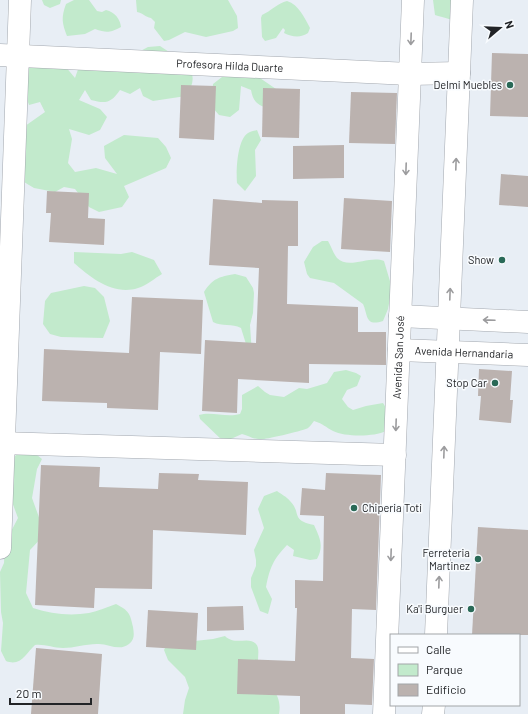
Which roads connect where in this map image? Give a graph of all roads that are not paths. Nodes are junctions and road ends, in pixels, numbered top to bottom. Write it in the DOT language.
graph roads {
  1 [pos="20,0"];
  2 [pos="413,0"];
  3 [pos="462,0"];
  4 [pos="9,55"];
  5 [pos="459,72"];
  6 [pos="410,74"];
  7 [pos="400,316"];
  8 [pos="449,319"];
  9 [pos="528,322"];
  10 [pos="399,350"];
  11 [pos="448,352"];
  12 [pos="528,355"];
  13 [pos="2,443"];
  14 [pos="395,455"];
  15 [pos="0,548"];
  16 [pos="436,634"];
  17 [pos="384,714"];
  1 -- 4 [label="street"];
  2 -- 6 [label="street, Avenida San José, one-way"];
  3 -- 5 [label="street"];
  4 -- 6 [label="street, Profesora Hilda Duarte"];
  4 -- 13 [label="street"];
  5 -- 6 [label="street, Profesora Hilda Duarte"];
  8 -- 5 [label="street, one-way"];
  6 -- 7 [label="street, Avenida San José, one-way"];
  7 -- 8 [label="street"];
  7 -- 10 [label="street, Avenida San José"];
  9 -- 8 [label="street, one-way"];
  8 -- 11 [label="street"];
  10 -- 11 [label="street, Avenida Hernandaria"];
  10 -- 14 [label="street, Avenida San José, one-way"];
  11 -- 12 [label="street, Avenida Hernandaria"];
  16 -- 11 [label="street, one-way"];
  13 -- 14 [label="street"];
  13 -- 15 [label="street"];
  14 -- 17 [label="street, Avenida San José, one-way"];
}
